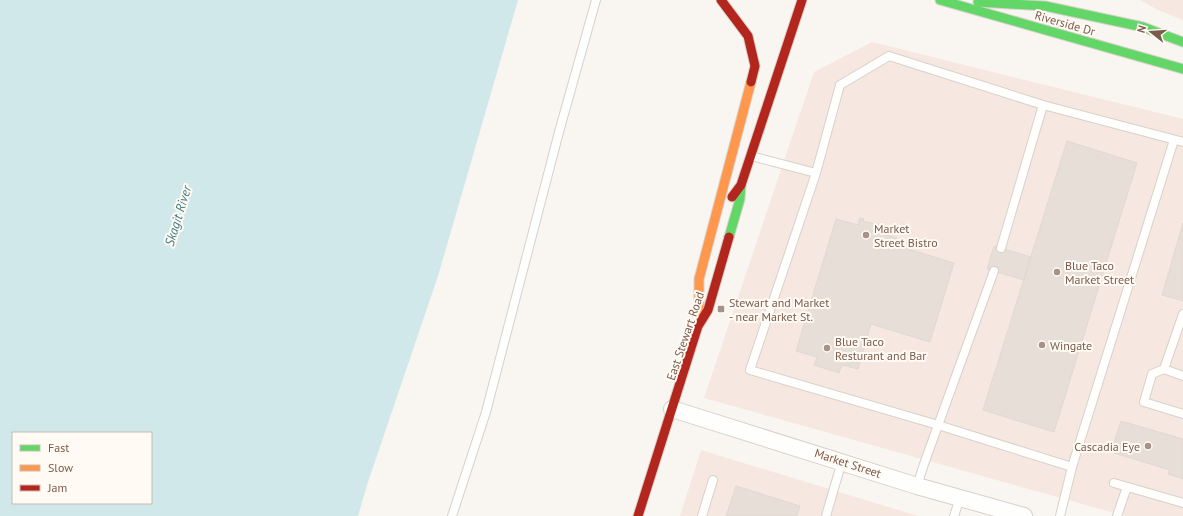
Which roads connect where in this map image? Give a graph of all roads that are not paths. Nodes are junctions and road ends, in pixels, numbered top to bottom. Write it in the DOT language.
graph roads {
  1 [pos="596,0"];
  2 [pos="721,0"];
  3 [pos="802,0"];
  4 [pos="940,0"];
  5 [pos="951,0"];
  6 [pos="1089,6"];
  7 [pos="1143,27"];
  8 [pos="1183,42"];
  9 [pos="1183,69"];
  10 [pos="1043,105"];
  11 [pos="1174,140"];
  12 [pos="1183,142"];
  13 [pos="750,155"];
  14 [pos="816,173"];
  15 [pos="741,185"];
  16 [pos="1001,248"];
  17 [pos="994,271"];
  18 [pos="699,309"];
  19 [pos="1183,314"];
  20 [pos="698,326"];
  21 [pos="1164,369"];
  22 [pos="1183,376"];
  23 [pos="672,409"];
  24 [pos="1183,414"];
  25 [pos="938,425"];
  26 [pos="842,461"];
  27 [pos="1072,467"];
  28 [pos="713,480"];
  29 [pos="1114,483"];
  30 [pos="917,486"];
  31 [pos="1127,487"];
  32 [pos="960,498"];
  33 [pos="1183,503"];
  34 [pos="452,516"];
  35 [pos="638,516"];
  36 [pos="702,516"];
  37 [pos="826,516"];
  38 [pos="954,516"];
  39 [pos="1024,516"];
  40 [pos="1060,516"];
  41 [pos="1117,516"];
  1 -- 34 [label="lane"];
  2 -- 18 [label="main road"];
  3 -- 13 [label="main road, East Stewart Road"];
  4 -- 9 [label="main road, Riverside Dr"];
  5 -- 7 [label="main road"];
  6 -- 7 [label="main road"];
  7 -- 8 [label="main road"];
  10 -- 11 [label="lane"];
  10 -- 14 [label="lane"];
  10 -- 16 [label="lane"];
  11 -- 12 [label="lane"];
  11 -- 27 [label="lane"];
  13 -- 14 [label="lane"];
  13 -- 15 [label="main road, East Stewart Road"];
  14 -- 25 [label="lane"];
  15 -- 18 [label="main road, East Stewart Road"];
  15 -- 20 [label="main road, East Stewart Road"];
  17 -- 25 [label="lane"];
  18 -- 20 [label="main road"];
  19 -- 21 [label="lane"];
  20 -- 23 [label="main road, East Stewart Road"];
  21 -- 22 [label="lane"];
  21 -- 24 [label="lane"];
  23 -- 26 [label="street, Market Street"];
  23 -- 35 [label="main road, East Stewart Road"];
  25 -- 27 [label="lane"];
  25 -- 30 [label="lane"];
  26 -- 30 [label="street, Market Street"];
  26 -- 37 [label="lane"];
  27 -- 40 [label="lane"];
  28 -- 36 [label="lane"];
  29 -- 31 [label="lane"];
  30 -- 32 [label="street, Market Street"];
  31 -- 33 [label="lane"];
  31 -- 41 [label="lane"];
  32 -- 38 [label="lane"];
  32 -- 39 [label="street, Market Street"];
}
